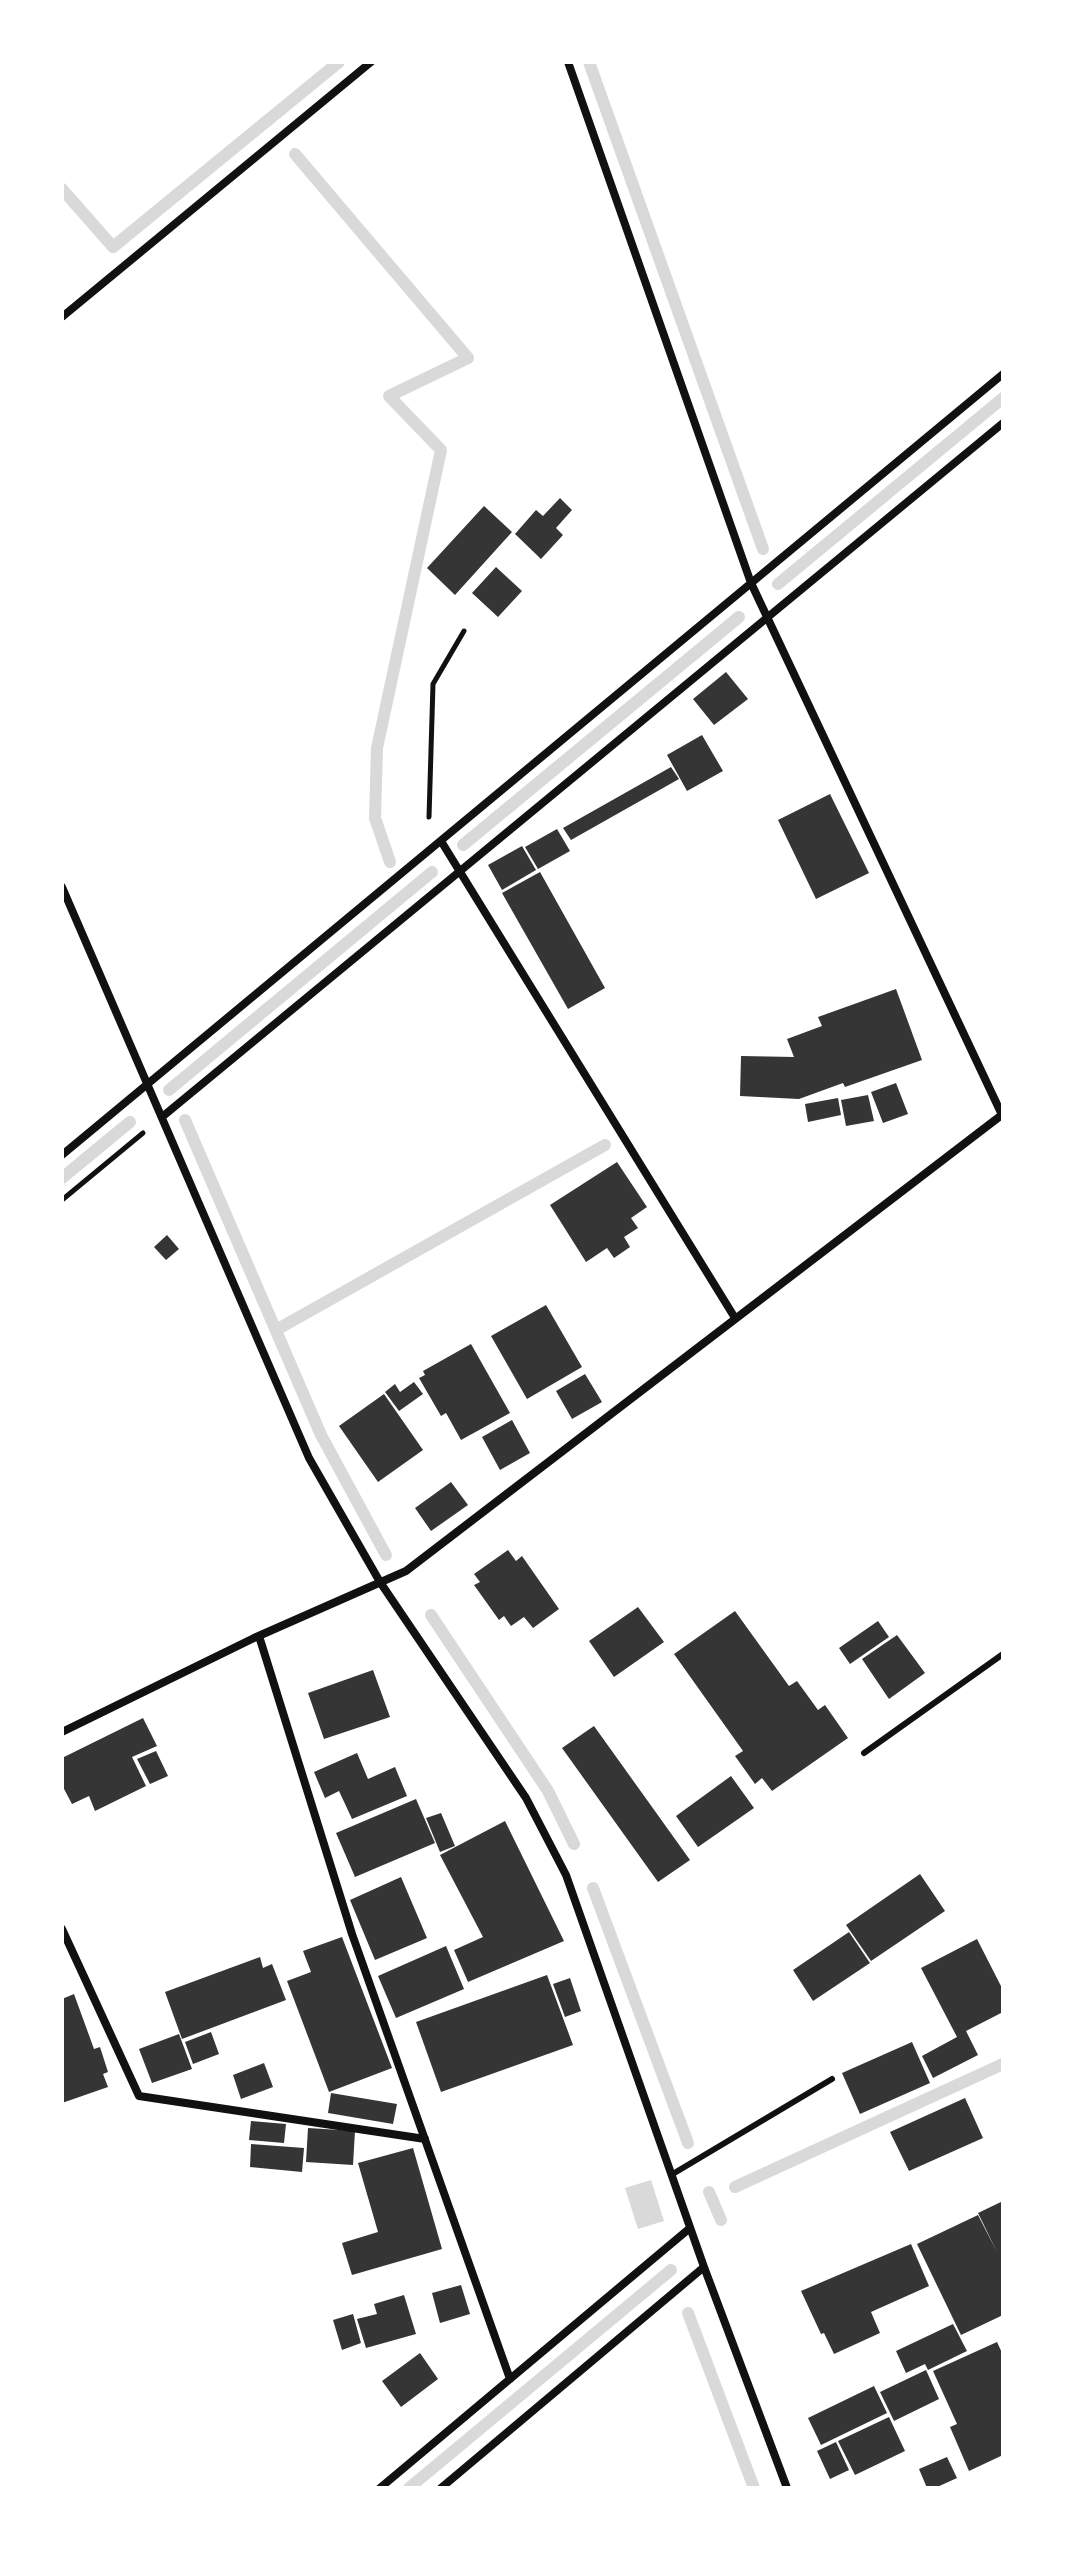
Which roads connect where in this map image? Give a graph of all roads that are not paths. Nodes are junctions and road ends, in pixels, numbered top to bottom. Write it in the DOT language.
graph roads {
  1 [pos="371,62"];
  2 [pos="568,62"];
  3 [pos="62,317"];
  4 [pos="1003,374"];
  5 [pos="1003,423"];
  6 [pos="751,583"];
  7 [pos="768,619"];
  8 [pos="441,841"];
  9 [pos="460,873"];
  10 [pos="62,887"];
  11 [pos="148,1084"];
  12 [pos="1003,1115"];
  13 [pos="162,1117"];
  14 [pos="62,1155"];
  15 [pos="735,1318"];
  16 [pos="380,1582"];
  17 [pos="259,1636"];
  18 [pos="1003,1654"];
  19 [pos="62,1732"];
  20 [pos="864,1753"];
  21 [pos="62,1929"];
  22 [pos="832,2079"];
  23 [pos="425,2139"];
  24 [pos="671,2175"];
  25 [pos="690,2228"];
  26 [pos="704,2267"];
  27 [pos="510,2379"];
  28 [pos="380,2488"];
  29 [pos="441,2488"];
  30 [pos="787,2488"];
  1 -- 3 [label="street"];
  2 -- 6 [label="street"];
  4 -- 6 [label="street"];
  5 -- 7 [label="street"];
  6 -- 7 [label="street"];
  6 -- 8 [label="street"];
  7 -- 9 [label="street"];
  7 -- 12 [label="street"];
  8 -- 9 [label="street"];
  8 -- 11 [label="street"];
  9 -- 13 [label="street"];
  9 -- 15 [label="street"];
  10 -- 11 [label="street"];
  11 -- 13 [label="street"];
  11 -- 14 [label="street"];
  12 -- 15 [label="street"];
  13 -- 16 [label="street"];
  15 -- 16 [label="street"];
  16 -- 17 [label="street"];
  16 -- 24 [label="street"];
  17 -- 19 [label="street"];
  17 -- 23 [label="street"];
  18 -- 20 [label="lane"];
  21 -- 23 [label="street"];
  22 -- 24 [label="lane"];
  23 -- 27 [label="street"];
  24 -- 25 [label="street"];
  25 -- 26 [label="street"];
  25 -- 27 [label="street"];
  26 -- 29 [label="street"];
  26 -- 30 [label="street"];
  27 -- 28 [label="street"];
}
